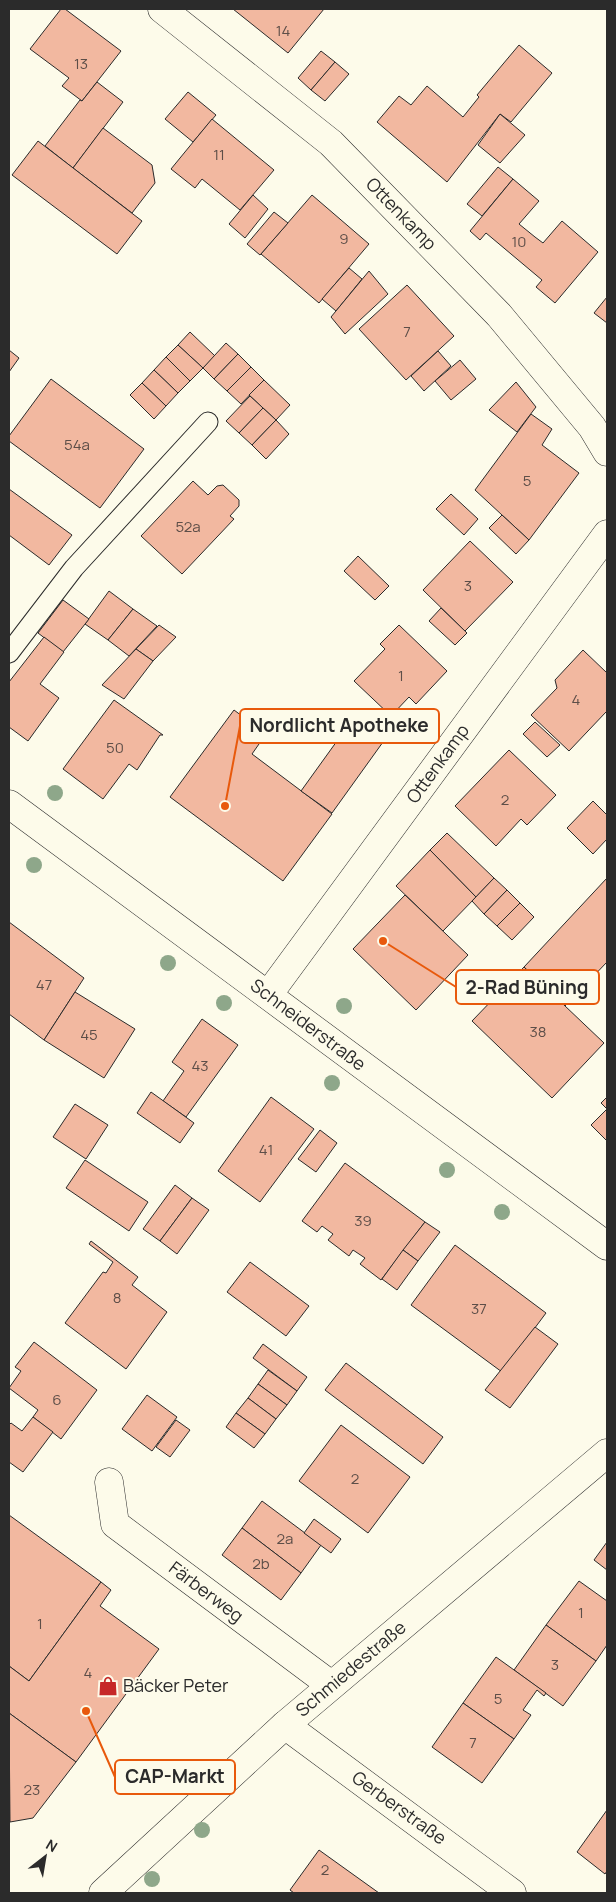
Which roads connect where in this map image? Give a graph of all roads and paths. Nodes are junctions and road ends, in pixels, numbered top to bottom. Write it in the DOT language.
graph roads {
  1 [pos="162,9"];
  2 [pos="208,422"];
  3 [pos="607,452"];
  4 [pos="607,534"];
  5 [pos="9,653"];
  6 [pos="9,804"];
  7 [pos="268,995"];
  8 [pos="607,1246"];
  9 [pos="607,1453"];
  10 [pos="109,1482"];
  11 [pos="331,1686"];
  12 [pos="285,1725"];
  13 [pos="103,1893"];
  14 [pos="512,1893"];
  1 -- 3 [label="street, Ottenkamp"];
  2 -- 5 [label="lane"];
  4 -- 7 [label="street, Ottenkamp"];
  6 -- 7 [label="street, Schneiderstraße"];
  7 -- 8 [label="street, Schneiderstraße"];
  9 -- 11 [label="street, Schmiedestraße"];
  10 -- 11 [label="street, Färberweg"];
  11 -- 12 [label="street, Schmiedestraße"];
  12 -- 13 [label="street, Schmiedestraße"];
  12 -- 14 [label="street, Gerberstraße"];
}
